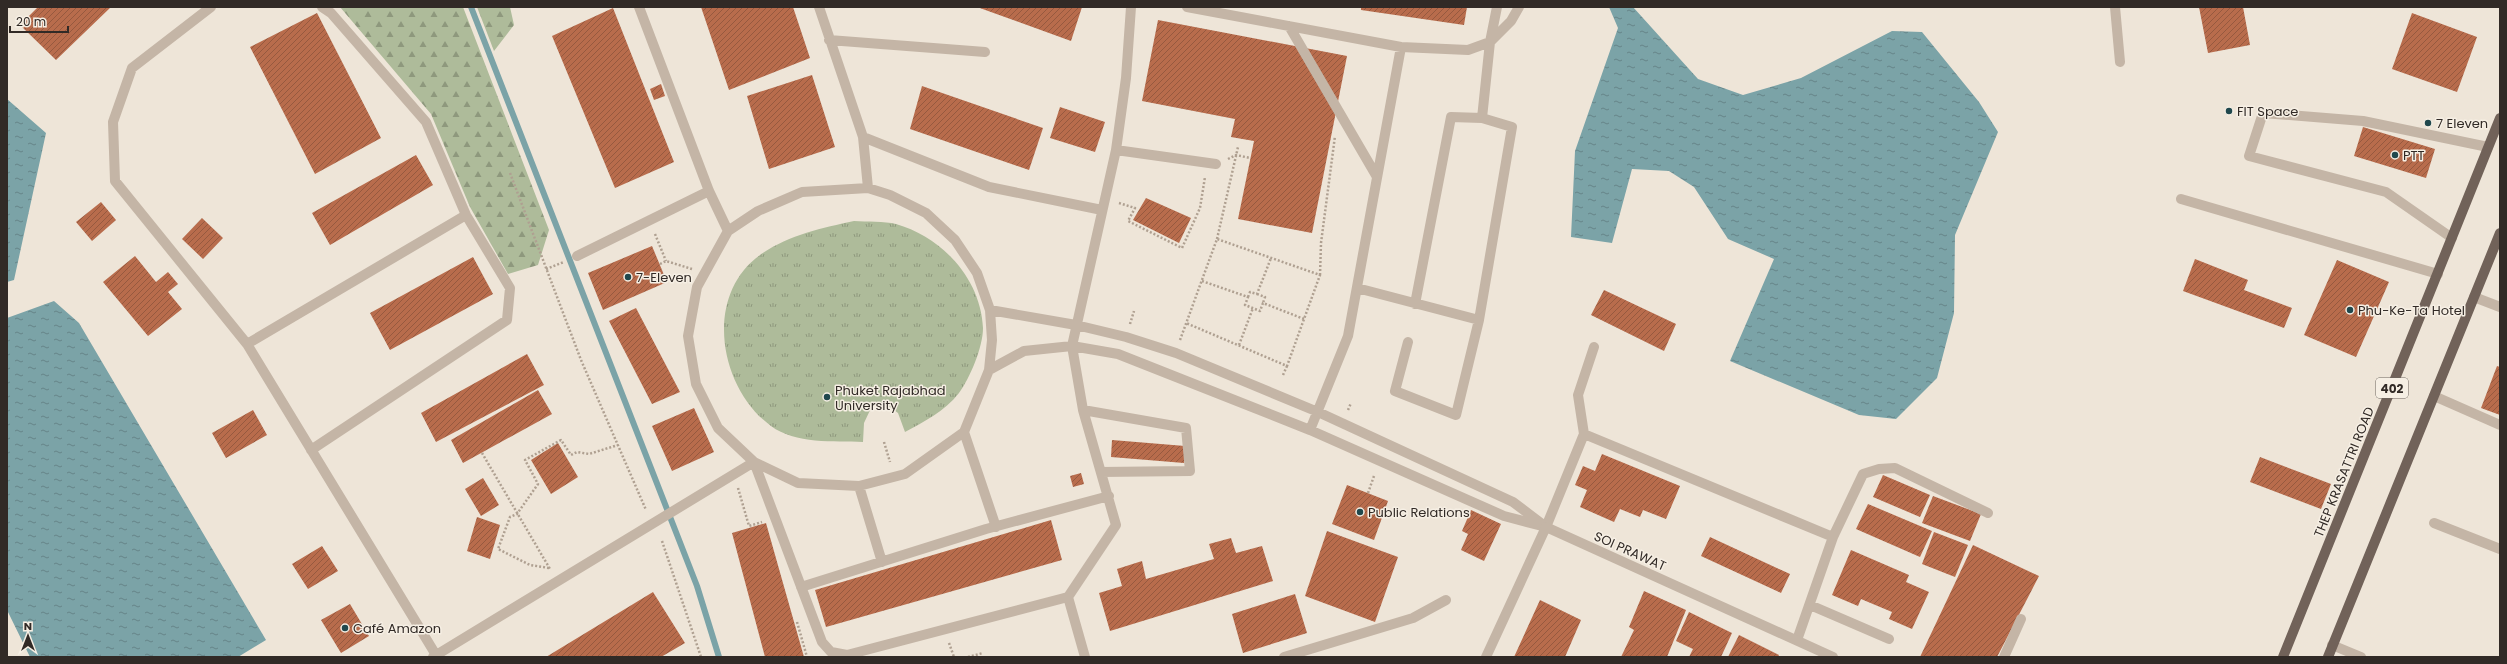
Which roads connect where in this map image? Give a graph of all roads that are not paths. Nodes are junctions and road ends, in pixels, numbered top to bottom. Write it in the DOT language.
graph roads {
  1 [pos="211,7"];
  2 [pos="322,7"];
  3 [pos="639,7"];
  4 [pos="819,7"];
  5 [pos="1131,7"];
  6 [pos="1186,7"];
  7 [pos="1497,7"];
  8 [pos="1519,7"];
  9 [pos="2115,7"];
  10 [pos="1289,26"];
  11 [pos="829,40"];
  12 [pos="1490,42"];
  13 [pos="1401,47"];
  14 [pos="985,52"];
  15 [pos="2120,62"];
  16 [pos="1482,118"];
  17 [pos="2500,118"];
  18 [pos="863,137"];
  19 [pos="2488,147"];
  20 [pos="1116,150"];
  21 [pos="1212,163"];
  22 [pos="1377,177"];
  23 [pos="868,188"];
  24 [pos="709,191"];
  25 [pos="2181,199"];
  26 [pos="1102,210"];
  27 [pos="466,215"];
  28 [pos="728,231"];
  29 [pos="2500,233"];
  30 [pos="2452,238"];
  31 [pos="577,256"];
  32 [pos="2438,274"];
  33 [pos="1357,288"];
  34 [pos="2474,297"];
  35 [pos="1415,304"];
  36 [pos="2500,307"];
  37 [pos="990,310"];
  38 [pos="1479,320"];
  39 [pos="1076,324"];
  40 [pos="1408,342"];
  41 [pos="247,344"];
  42 [pos="1072,346"];
  43 [pos="1594,347"];
  44 [pos="989,370"];
  45 [pos="2434,396"];
  46 [pos="1083,410"];
  47 [pos="1318,412"];
  48 [pos="2500,425"];
  49 [pos="1310,430"];
  50 [pos="964,432"];
  51 [pos="1584,434"];
  52 [pos="311,450"];
  53 [pos="754,462"];
  54 [pos="1101,472"];
  55 [pos="859,486"];
  56 [pos="1109,496"];
  57 [pos="1988,513"];
  58 [pos="2434,523"];
  59 [pos="996,526"];
  60 [pos="1546,527"];
  61 [pos="1833,537"];
  62 [pos="2500,549"];
  63 [pos="882,562"];
  64 [pos="801,587"];
  65 [pos="1068,597"];
  66 [pos="1446,600"];
  67 [pos="1810,605"];
  68 [pos="2021,619"];
  69 [pos="1889,639"];
  70 [pos="1797,640"];
  71 [pos="2332,646"];
  72 [pos="434,656"];
  73 [pos="1086,657"];
  74 [pos="1284,657"];
  75 [pos="1486,657"];
  76 [pos="1833,657"];
  77 [pos="2004,657"];
  78 [pos="2283,657"];
  79 [pos="2328,657"];
  80 [pos="2360,657"];
  1 -- 41 [label="street"];
  2 -- 27 [label="street"];
  3 -- 24 [label="street"];
  4 -- 11 [label="street"];
  5 -- 20 [label="street"];
  6 -- 10 [label="street"];
  7 -- 12 [label="street"];
  8 -- 12 [label="street"];
  9 -- 15 [label="street"];
  10 -- 13 [label="street"];
  10 -- 22 [label="street"];
  11 -- 14 [label="street"];
  11 -- 18 [label="street"];
  12 -- 13 [label="street"];
  12 -- 16 [label="street"];
  13 -- 22 [label="street"];
  16 -- 35 [label="street"];
  16 -- 38 [label="street"];
  17 -- 19 [label="main road, THEP KRASATTRI ROAD / 402"];
  18 -- 23 [label="street"];
  18 -- 26 [label="street"];
  19 -- 30 [label="main road, THEP KRASATTRI ROAD / 402"];
  19 -- 30 [label="street"];
  20 -- 21 [label="street"];
  20 -- 26 [label="street"];
  22 -- 33 [label="street"];
  23 -- 28 [label="street"];
  23 -- 37 [label="street"];
  24 -- 28 [label="street"];
  24 -- 31 [label="street"];
  25 -- 32 [label="street"];
  26 -- 39 [label="street"];
  27 -- 41 [label="street"];
  27 -- 52 [label="street"];
  28 -- 53 [label="street"];
  29 -- 34 [label="main road"];
  30 -- 32 [label="main road, THEP KRASATTRI ROAD / 402"];
  32 -- 78 [label="main road, THEP KRASATTRI ROAD / 402"];
  33 -- 35 [label="street"];
  33 -- 47 [label="street"];
  34 -- 36 [label="street"];
  34 -- 45 [label="main road"];
  35 -- 38 [label="street"];
  37 -- 39 [label="street"];
  37 -- 44 [label="street"];
  38 -- 40 [label="street"];
  39 -- 42 [label="street"];
  39 -- 47 [label="street"];
  41 -- 52 [label="street"];
  42 -- 44 [label="street"];
  42 -- 46 [label="street"];
  42 -- 49 [label="street"];
  43 -- 51 [label="street"];
  44 -- 50 [label="street"];
  45 -- 48 [label="street"];
  45 -- 71 [label="main road"];
  46 -- 54 [label="street"];
  46 -- 54 [label="street"];
  47 -- 49 [label="street"];
  47 -- 60 [label="street"];
  49 -- 60 [label="street"];
  50 -- 55 [label="street"];
  50 -- 59 [label="street"];
  51 -- 60 [label="street"];
  51 -- 61 [label="street"];
  52 -- 72 [label="street"];
  53 -- 55 [label="street"];
  53 -- 64 [label="street"];
  53 -- 72 [label="street"];
  54 -- 56 [label="street"];
  55 -- 63 [label="street"];
  56 -- 59 [label="street"];
  56 -- 65 [label="street"];
  57 -- 61 [label="street"];
  58 -- 62 [label="street"];
  59 -- 63 [label="street"];
  60 -- 70 [label="street, SOI PRAWAT"];
  60 -- 75 [label="street"];
  61 -- 67 [label="street"];
  63 -- 64 [label="street"];
  64 -- 65 [label="street"];
  65 -- 73 [label="street"];
  66 -- 74 [label="street"];
  67 -- 69 [label="street"];
  67 -- 70 [label="street"];
  68 -- 77 [label="street"];
  70 -- 76 [label="street, SOI PRAWAT"];
  71 -- 79 [label="main road"];
  71 -- 80 [label="street"];
}
